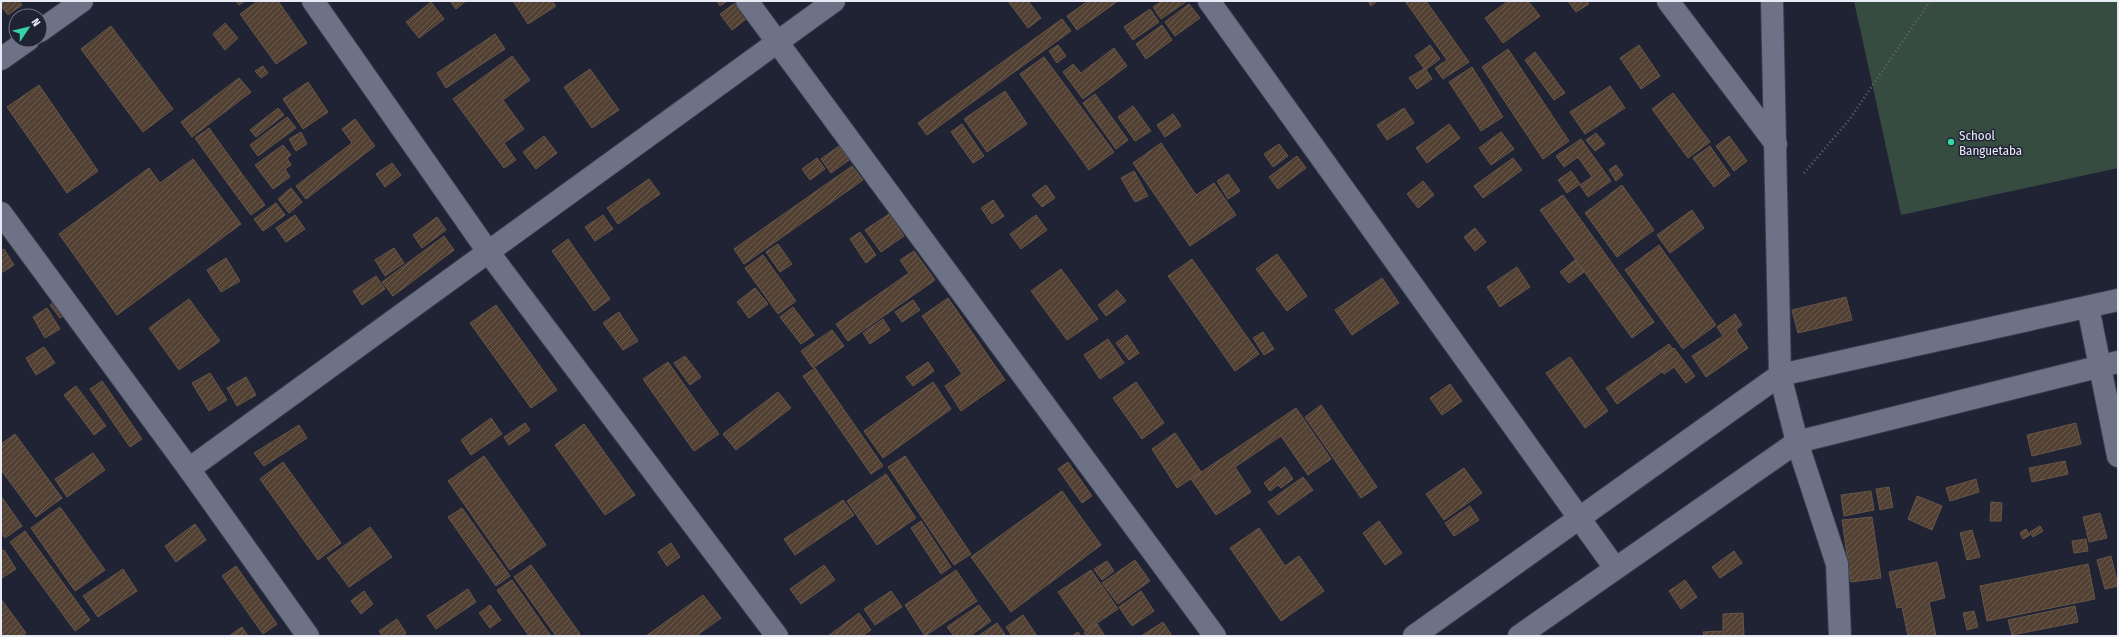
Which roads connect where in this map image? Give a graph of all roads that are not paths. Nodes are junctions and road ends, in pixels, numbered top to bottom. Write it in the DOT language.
graph roads {
  1 [pos="82,1"];
  2 [pos="313,1"];
  3 [pos="747,1"];
  4 [pos="834,1"];
  5 [pos="1209,1"];
  6 [pos="1668,1"];
  7 [pos="1772,1"];
  8 [pos="48,25"];
  9 [pos="776,43"];
  10 [pos="17,48"];
  11 [pos="1,59"];
  12 [pos="1776,144"];
  13 [pos="1,213"];
  14 [pos="489,253"];
  15 [pos="2118,300"];
  16 [pos="2088,307"];
  17 [pos="2109,364"];
  18 [pos="1780,375"];
  19 [pos="1797,442"];
  20 [pos="2118,456"];
  21 [pos="190,469"];
  22 [pos="1579,517"];
  23 [pos="1615,568"];
  24 [pos="308,636"];
  25 [pos="777,636"];
  26 [pos="1215,636"];
  27 [pos="1414,636"];
  28 [pos="1519,636"];
  29 [pos="1840,636"];
  1 -- 8 [label="street"];
  2 -- 14 [label="street"];
  3 -- 9 [label="street"];
  4 -- 9 [label="street"];
  5 -- 22 [label="street"];
  6 -- 12 [label="street"];
  7 -- 12 [label="street"];
  9 -- 14 [label="street"];
  9 -- 26 [label="street"];
  10 -- 11 [label="street"];
  12 -- 18 [label="street"];
  13 -- 21 [label="street"];
  14 -- 21 [label="street"];
  14 -- 25 [label="street"];
  15 -- 16 [label="street"];
  16 -- 17 [label="street"];
  16 -- 18 [label="street"];
  17 -- 19 [label="street"];
  17 -- 20 [label="street"];
  18 -- 19 [label="street"];
  18 -- 22 [label="street"];
  19 -- 23 [label="street"];
  19 -- 29 [label="street"];
  21 -- 24 [label="street"];
  22 -- 23 [label="street"];
  22 -- 27 [label="street"];
  23 -- 28 [label="street"];
}
